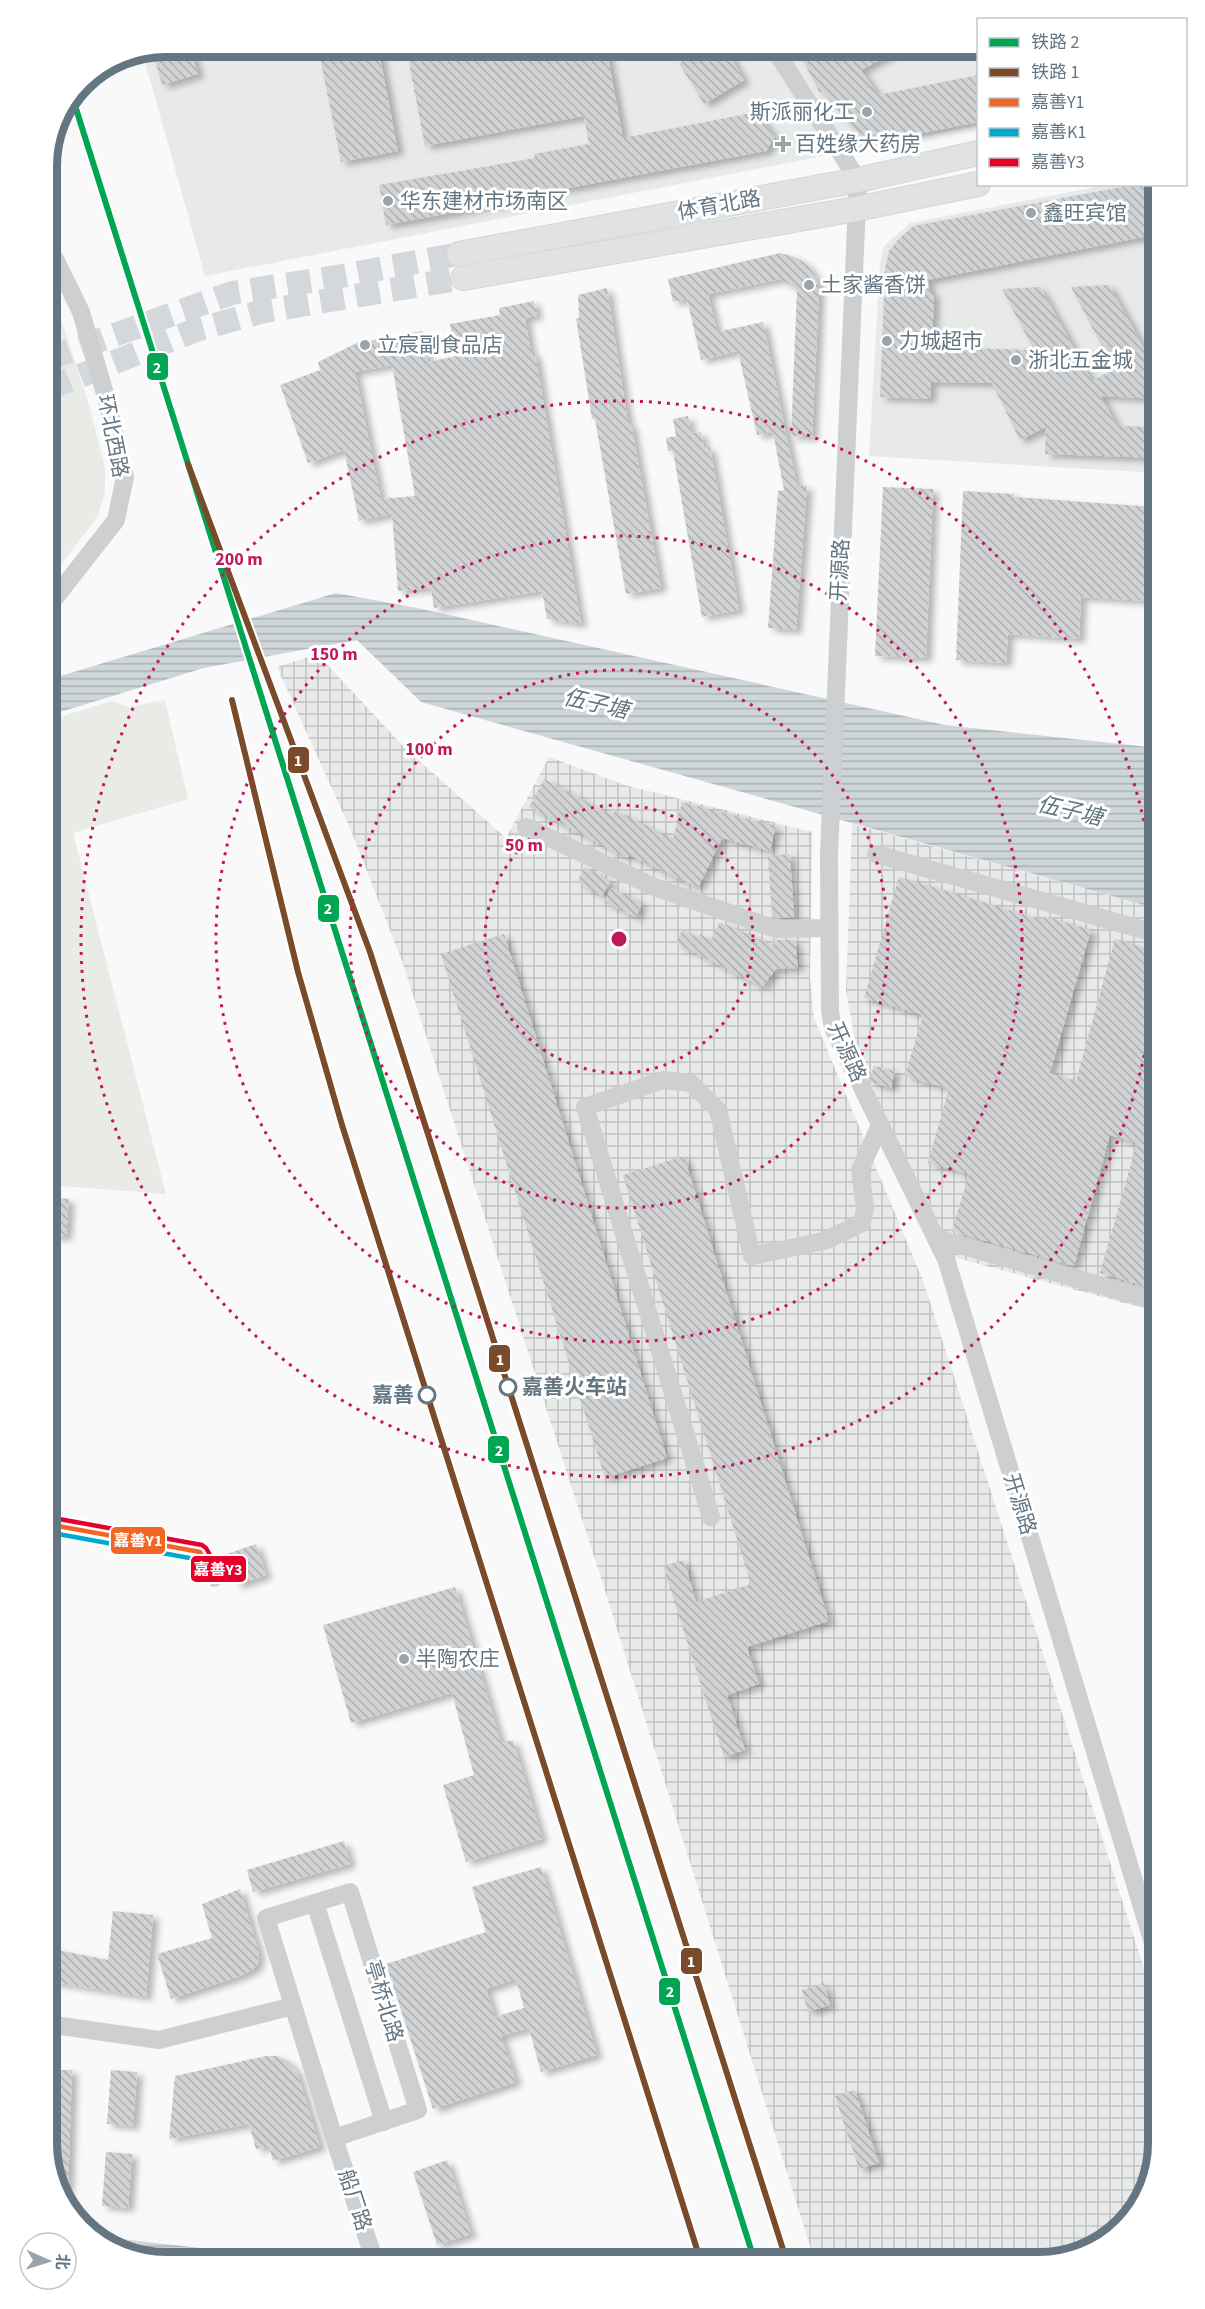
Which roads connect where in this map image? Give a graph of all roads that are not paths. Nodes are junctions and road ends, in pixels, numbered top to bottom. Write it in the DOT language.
graph roads {
  1 [pos="779,57"];
  2 [pos="977,153"];
  3 [pos="858,180"];
  4 [pos="977,184"];
  5 [pos="856,209"];
  6 [pos="459,254"];
  7 [pos="57,264"];
  8 [pos="463,278"];
  9 [pos="57,595"];
  10 [pos="526,827"];
  11 [pos="876,854"];
  12 [pos="829,928"];
  13 [pos="1148,931"];
  14 [pos="880,1125"];
  15 [pos="936,1238"];
  16 [pos="1148,1299"];
  17 [pos="711,1517"];
  18 [pos="57,1526"];
  19 [pos="214,1578"];
  20 [pos="315,1903"];
  21 [pos="1148,1927"];
  22 [pos="293,2006"];
  23 [pos="57,2026"];
  24 [pos="384,2122"];
  25 [pos="334,2138"];
  26 [pos="372,2252"];
  1 -- 3 [label="street"];
  2 -- 3 [label="main road, 体育北路"];
  3 -- 5 [label="street, 开源路"];
  3 -- 6 [label="main road, 体育北路"];
  4 -- 5 [label="main road, 体育北路"];
  5 -- 8 [label="main road, 体育北路"];
  5 -- 12 [label="street, 开源路"];
  7 -- 9 [label="street, 环北西路"];
  10 -- 12 [label="street"];
  11 -- 13 [label="street"];
  12 -- 14 [label="street, 开源路"];
  14 -- 15 [label="street, 开源路"];
  14 -- 17 [label="street"];
  15 -- 16 [label="street"];
  15 -- 21 [label="street, 开源路"];
  18 -- 19 [label="street"];
  20 -- 22 [label="street, 亭桥北路"];
  20 -- 24 [label="street, 亭桥北路"];
  20 -- 24 [label="street, 亭桥北路"];
  22 -- 23 [label="street"];
  22 -- 25 [label="street, 亭桥北路"];
  24 -- 25 [label="street, 亭桥北路"];
  25 -- 26 [label="street, 船厂路"];
}
